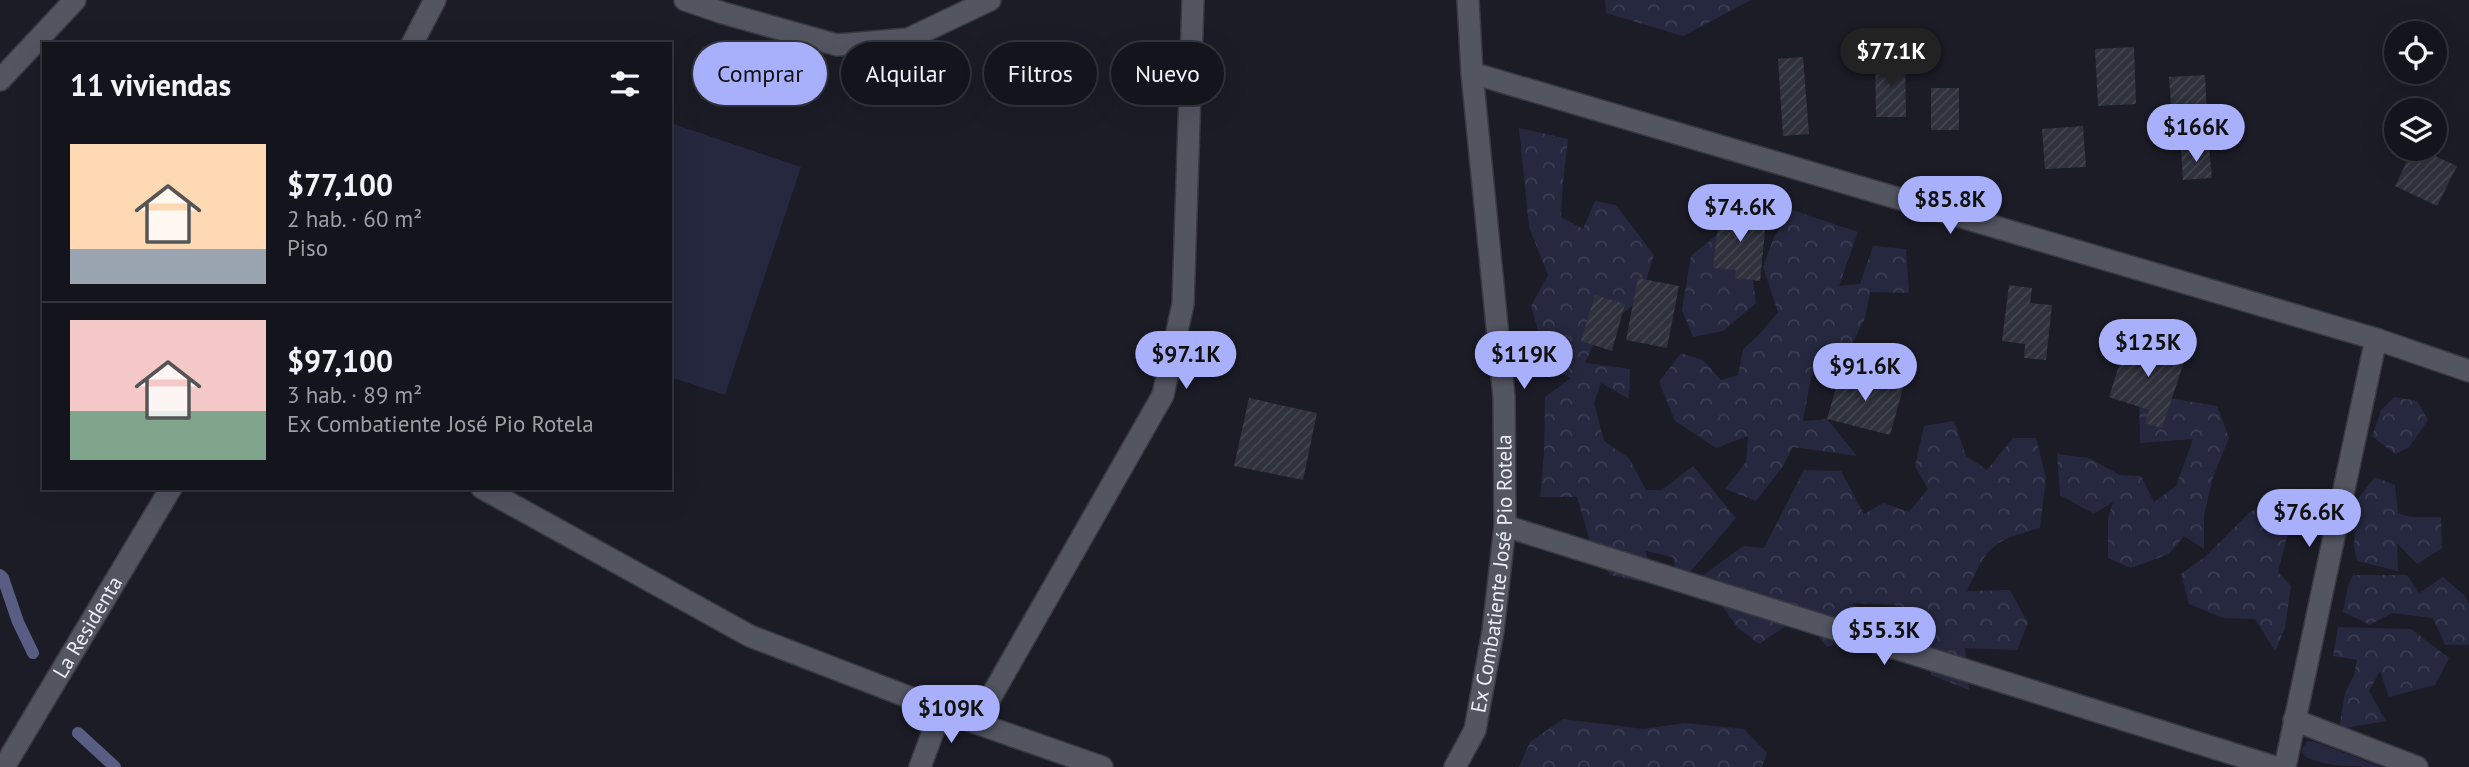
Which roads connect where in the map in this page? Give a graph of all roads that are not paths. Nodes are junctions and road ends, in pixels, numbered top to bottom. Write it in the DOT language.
graph roads {
  1 [pos="75,0"];
  2 [pos="435,0"];
  3 [pos="685,0"];
  4 [pos="990,0"];
  5 [pos="1194,0"];
  6 [pos="1468,0"];
  7 [pos="413,42"];
  8 [pos="1472,74"];
  9 [pos="0,80"];
  10 [pos="2376,339"];
  11 [pos="2469,371"];
  12 [pos="170,490"];
  13 [pos="486,490"];
  14 [pos="1505,526"];
  15 [pos="942,709"];
  16 [pos="2294,720"];
  17 [pos="976,723"];
  18 [pos="4,767"];
  19 [pos="920,767"];
  20 [pos="1101,767"];
  21 [pos="1455,767"];
  22 [pos="2275,767"];
  23 [pos="2285,767"];
  24 [pos="2417,767"];
  1 -- 9 [label="street"];
  2 -- 7 [label="street"];
  3 -- 4 [label="street"];
  5 -- 17 [label="street"];
  6 -- 8 [label="street, Ex Combatiente José Pio Rotela"];
  8 -- 10 [label="street"];
  8 -- 14 [label="street, Ex Combatiente José Pio Rotela"];
  10 -- 11 [label="street"];
  10 -- 16 [label="street"];
  12 -- 18 [label="street, La Residenta"];
  13 -- 15 [label="street"];
  14 -- 21 [label="street, Ex Combatiente José Pio Rotela"];
  14 -- 22 [label="street"];
  15 -- 17 [label="street"];
  15 -- 19 [label="street"];
  16 -- 23 [label="street"];
  16 -- 24 [label="street"];
  17 -- 20 [label="street"];
}
